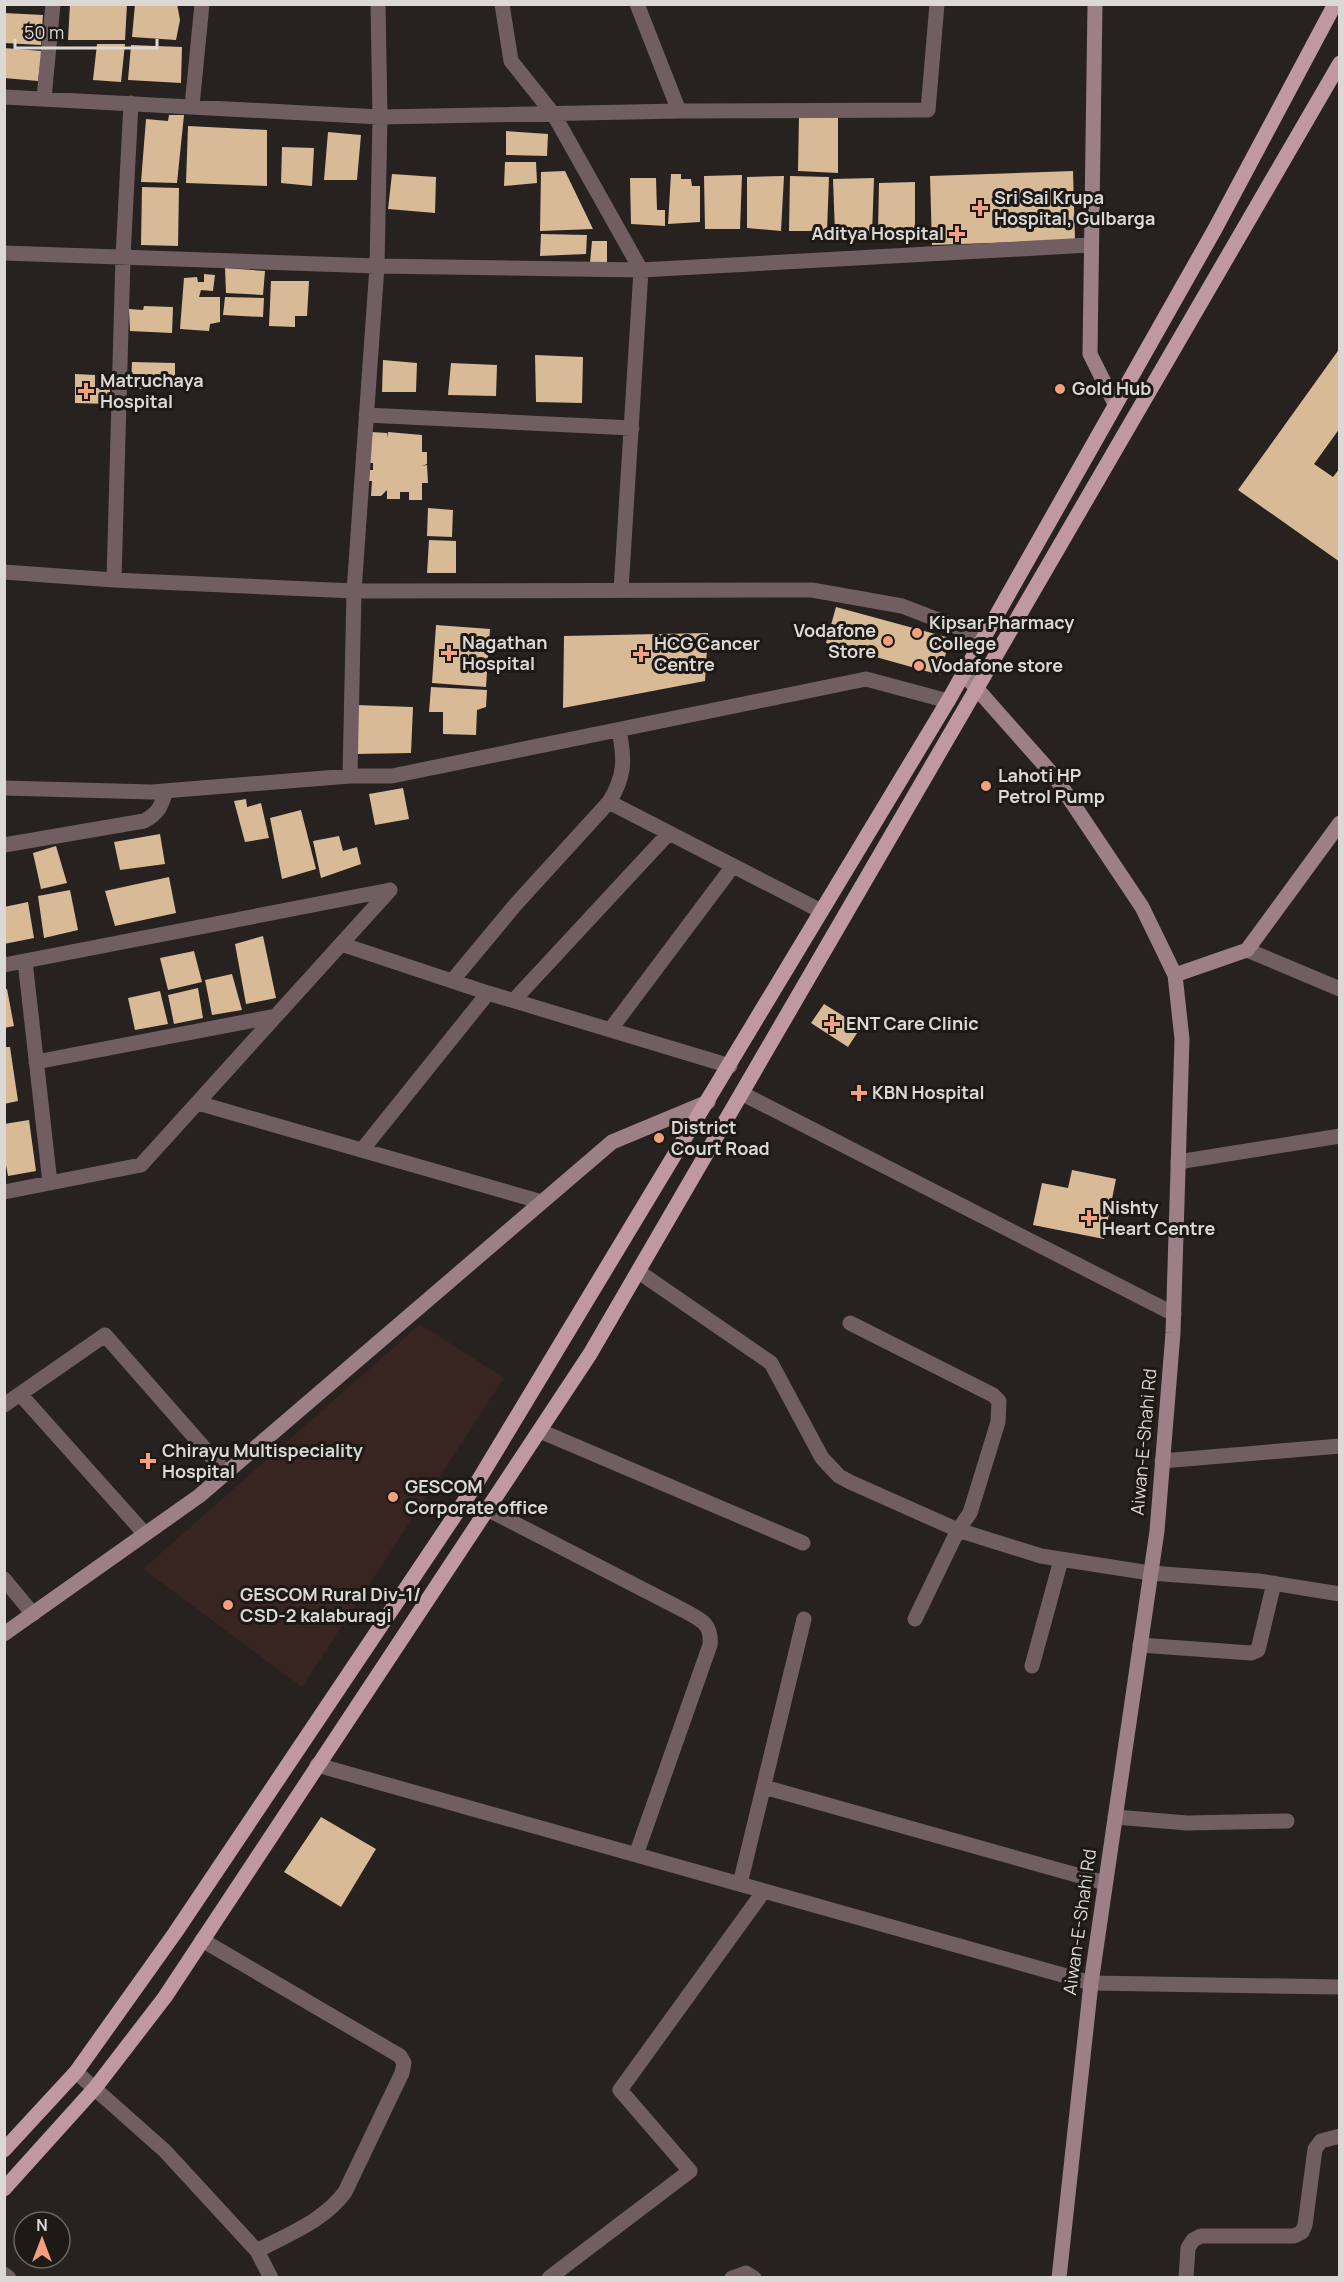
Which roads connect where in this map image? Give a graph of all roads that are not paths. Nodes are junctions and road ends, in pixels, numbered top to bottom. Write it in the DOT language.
graph roads {
  1 [pos="53,4"];
  2 [pos="202,4"];
  3 [pos="378,4"];
  4 [pos="502,4"];
  5 [pos="638,4"];
  6 [pos="938,4"];
  7 [pos="1095,4"];
  8 [pos="1335,4"];
  9 [pos="1340,63"];
  10 [pos="4,97"];
  11 [pos="45,98"];
  12 [pos="130,103"];
  13 [pos="192,106"];
  14 [pos="679,111"];
  15 [pos="554,115"];
  16 [pos="380,117"];
  17 [pos="1090,245"];
  18 [pos="4,253"];
  19 [pos="123,257"];
  20 [pos="377,266"];
  21 [pos="641,270"];
  22 [pos="1115,404"];
  23 [pos="366,415"];
  24 [pos="632,428"];
  25 [pos="4,572"];
  26 [pos="114,580"];
  27 [pos="621,590"];
  28 [pos="354,591"];
  29 [pos="982,637"];
  30 [pos="962,672"];
  31 [pos="978,689"];
  32 [pos="948,701"];
  33 [pos="619,730"];
  34 [pos="350,776"];
  35 [pos="4,788"];
  36 [pos="166,791"];
  37 [pos="609,802"];
  38 [pos="1340,823"];
  39 [pos="669,833"];
  40 [pos="4,845"];
  41 [pos="733,866"];
  42 [pos="821,911"];
  43 [pos="341,944"];
  44 [pos="1247,950"];
  45 [pos="25,961"];
  46 [pos="4,965"];
  47 [pos="1175,975"];
  48 [pos="452,981"];
  49 [pos="1340,989"];
  50 [pos="488,993"];
  51 [pos="513,1000"];
  52 [pos="276,1016"];
  53 [pos="610,1030"];
  54 [pos="36,1062"];
  55 [pos="730,1066"];
  56 [pos="743,1094"];
  57 [pos="708,1102"];
  58 [pos="198,1103"];
  59 [pos="1340,1136"];
  60 [pos="362,1150"];
  61 [pos="1178,1162"];
  62 [pos="50,1183"];
  63 [pos="4,1192"];
  64 [pos="542,1202"];
  65 [pos="639,1272"];
  66 [pos="1174,1314"];
  67 [pos="850,1323"];
  68 [pos="20,1394"];
  69 [pos="4,1405"];
  70 [pos="540,1431"];
  71 [pos="1340,1446"];
  72 [pos="1162,1461"];
  73 [pos="226,1473"];
  74 [pos="487,1509"];
  75 [pos="958,1530"];
  76 [pos="145,1534"];
  77 [pos="803,1543"];
  78 [pos="1061,1560"];
  79 [pos="1150,1573"];
  80 [pos="4,1579"];
  81 [pos="1274,1583"];
  82 [pos="1340,1594"];
  83 [pos="33,1614"];
  84 [pos="804,1619"];
  85 [pos="915,1619"];
  86 [pos="4,1634"];
  87 [pos="1140,1645"];
  88 [pos="1032,1666"];
  89 [pos="317,1765"];
  90 [pos="764,1787"];
  91 [pos="1115,1817"];
  92 [pos="1287,1821"];
  93 [pos="636,1855"];
  94 [pos="1105,1883"];
  95 [pos="740,1884"];
  96 [pos="764,1891"];
  97 [pos="202,1940"];
  98 [pos="1091,1983"];
  99 [pos="1340,1987"];
  100 [pos="76,2072"];
  101 [pos="95,2088"];
  102 [pos="1340,2136"];
  103 [pos="4,2150"];
  104 [pos="4,2189"];
  105 [pos="257,2251"];
  106 [pos="4,2274"];
  107 [pos="559,2275"];
  108 [pos="9,2277"];
  109 [pos="271,2277"];
  110 [pos="732,2277"];
  111 [pos="754,2277"];
  112 [pos="1059,2277"];
  113 [pos="1186,2277"];
  1 -- 11 [label="street"];
  2 -- 13 [label="street"];
  3 -- 16 [label="street"];
  4 -- 15 [label="street"];
  5 -- 14 [label="street"];
  6 -- 14 [label="street"];
  7 -- 17 [label="main road"];
  8 -- 22 [label="main road"];
  9 -- 31 [label="main road"];
  10 -- 11 [label="street"];
  11 -- 12 [label="street"];
  12 -- 13 [label="street"];
  12 -- 19 [label="street"];
  13 -- 16 [label="street"];
  14 -- 15 [label="street"];
  15 -- 16 [label="street"];
  15 -- 21 [label="street"];
  16 -- 20 [label="street"];
  17 -- 21 [label="street"];
  17 -- 22 [label="main road"];
  18 -- 19 [label="street"];
  19 -- 20 [label="street"];
  19 -- 26 [label="street"];
  20 -- 21 [label="street"];
  20 -- 23 [label="street"];
  21 -- 24 [label="street"];
  22 -- 29 [label="main road"];
  23 -- 24 [label="street"];
  23 -- 28 [label="street"];
  24 -- 27 [label="street"];
  25 -- 26 [label="street"];
  26 -- 28 [label="street"];
  27 -- 28 [label="street"];
  27 -- 29 [label="street"];
  28 -- 34 [label="street"];
  29 -- 30 [label="main road"];
  30 -- 31 [label="main road, Aiwan-E-Shahi Rd"];
  30 -- 32 [label="main road"];
  31 -- 47 [label="main road, Aiwan-E-Shahi Rd"];
  31 -- 56 [label="main road"];
  32 -- 33 [label="street"];
  32 -- 42 [label="main road"];
  33 -- 34 [label="street"];
  33 -- 37 [label="street"];
  34 -- 36 [label="street"];
  35 -- 36 [label="street"];
  36 -- 40 [label="street"];
  37 -- 39 [label="street"];
  37 -- 48 [label="street"];
  38 -- 44 [label="main road"];
  39 -- 41 [label="street"];
  39 -- 51 [label="street"];
  41 -- 42 [label="street"];
  41 -- 53 [label="street"];
  42 -- 55 [label="main road"];
  43 -- 45 [label="street"];
  43 -- 48 [label="street"];
  43 -- 52 [label="street"];
  44 -- 47 [label="main road"];
  44 -- 49 [label="street"];
  45 -- 46 [label="street"];
  45 -- 54 [label="street"];
  47 -- 61 [label="main road, Aiwan-E-Shahi Rd"];
  48 -- 50 [label="street"];
  50 -- 51 [label="street"];
  50 -- 60 [label="street"];
  51 -- 53 [label="street"];
  52 -- 54 [label="street"];
  52 -- 58 [label="street"];
  53 -- 55 [label="street"];
  54 -- 62 [label="street"];
  55 -- 57 [label="main road"];
  56 -- 65 [label="main road"];
  56 -- 66 [label="street"];
  57 -- 64 [label="main road"];
  57 -- 100 [label="main road"];
  58 -- 60 [label="street"];
  58 -- 62 [label="street"];
  59 -- 61 [label="street"];
  60 -- 64 [label="street"];
  61 -- 66 [label="main road, Aiwan-E-Shahi Rd"];
  62 -- 63 [label="street"];
  64 -- 73 [label="main road"];
  65 -- 70 [label="main road"];
  65 -- 75 [label="street"];
  66 -- 72 [label="main road, Aiwan-E-Shahi Rd"];
  67 -- 75 [label="street"];
  68 -- 69 [label="street"];
  68 -- 73 [label="street"];
  68 -- 76 [label="street"];
  70 -- 74 [label="main road"];
  70 -- 77 [label="street"];
  71 -- 72 [label="street"];
  72 -- 79 [label="main road, Aiwan-E-Shahi Rd"];
  73 -- 76 [label="main road"];
  74 -- 89 [label="main road"];
  74 -- 93 [label="street"];
  75 -- 78 [label="street"];
  75 -- 85 [label="street"];
  76 -- 83 [label="main road"];
  78 -- 79 [label="street"];
  78 -- 88 [label="street"];
  79 -- 81 [label="street"];
  79 -- 87 [label="main road, Aiwan-E-Shahi Rd"];
  80 -- 83 [label="street"];
  81 -- 82 [label="street"];
  81 -- 87 [label="street"];
  83 -- 86 [label="main road"];
  84 -- 90 [label="street"];
  87 -- 91 [label="main road, Aiwan-E-Shahi Rd"];
  89 -- 93 [label="street"];
  89 -- 97 [label="main road"];
  90 -- 94 [label="street"];
  90 -- 95 [label="street"];
  91 -- 92 [label="street"];
  91 -- 94 [label="main road, Aiwan-E-Shahi Rd"];
  93 -- 95 [label="street"];
  94 -- 98 [label="main road, Aiwan-E-Shahi Rd"];
  95 -- 96 [label="street"];
  96 -- 98 [label="street"];
  96 -- 107 [label="street"];
  97 -- 101 [label="main road"];
  97 -- 105 [label="street"];
  98 -- 99 [label="street"];
  98 -- 112 [label="main road, Aiwan-E-Shahi Rd"];
  100 -- 101 [label="street"];
  100 -- 103 [label="main road"];
  101 -- 104 [label="main road"];
  101 -- 105 [label="street"];
  102 -- 113 [label="street"];
  105 -- 109 [label="street"];
  106 -- 108 [label="street"];
  110 -- 111 [label="street"];
}
